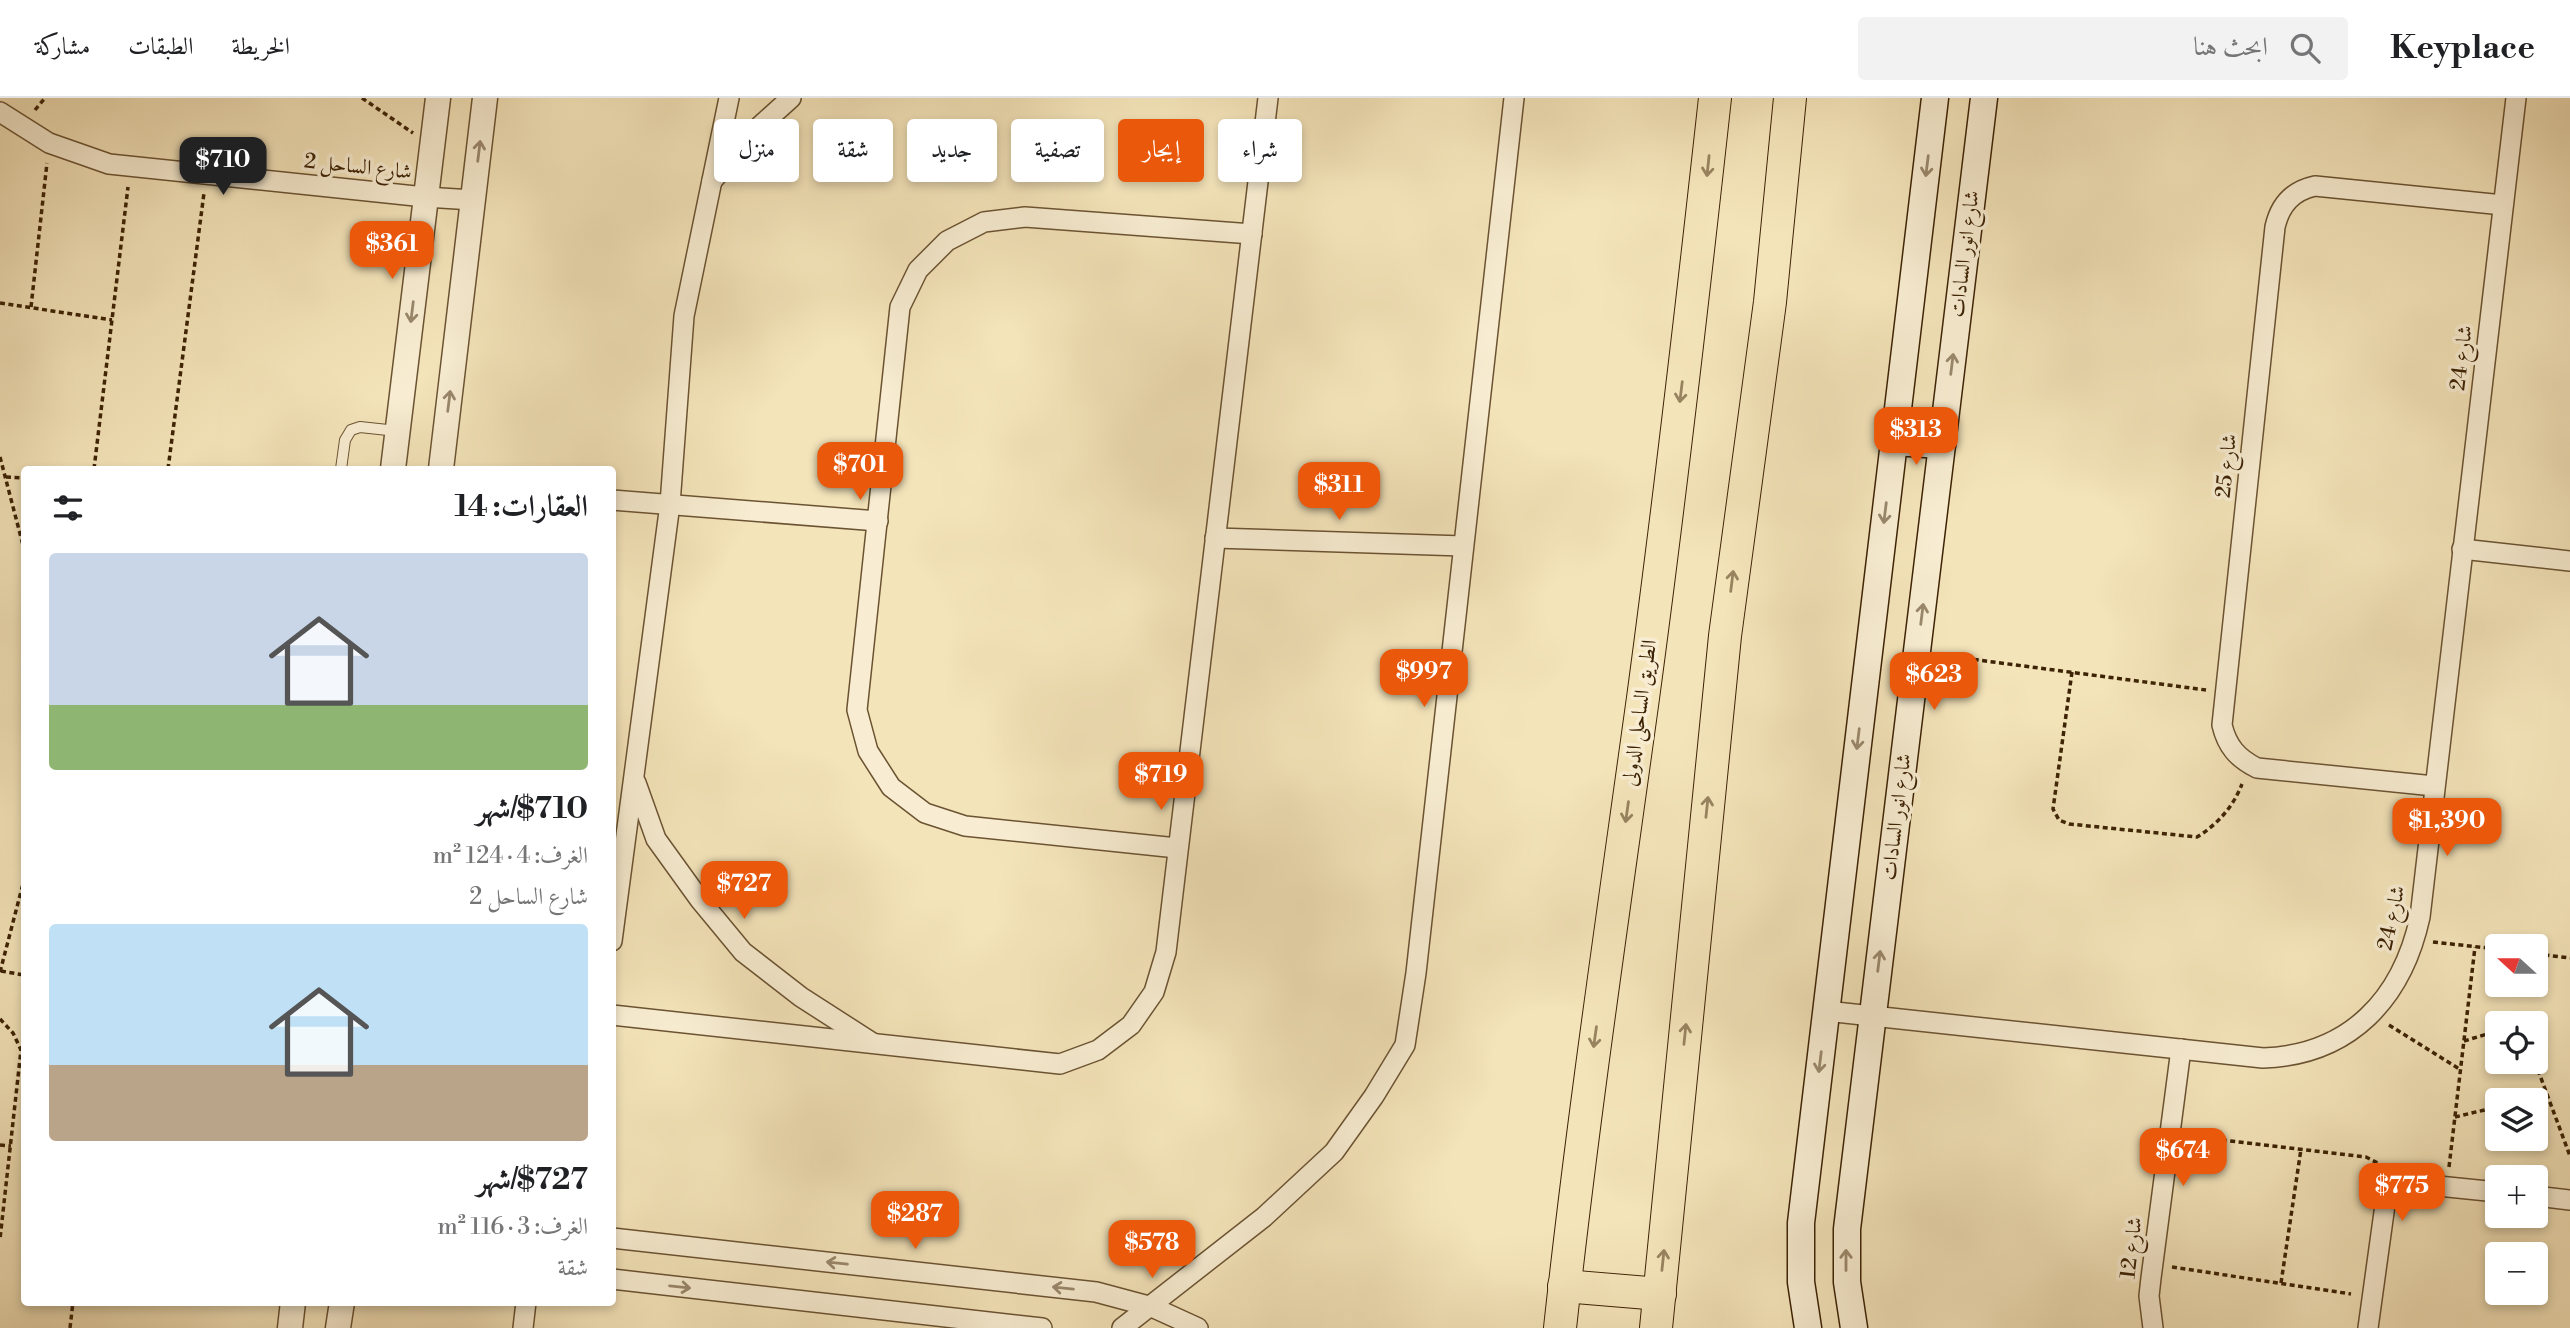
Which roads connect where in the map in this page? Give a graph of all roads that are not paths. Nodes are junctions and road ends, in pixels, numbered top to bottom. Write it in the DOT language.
graph roads {
  1 [pos="438,98"];
  2 [pos="485,98"];
  3 [pos="729,98"];
  4 [pos="791,98"];
  5 [pos="1268,98"];
  6 [pos="1514,98"];
  7 [pos="1716,98"];
  8 [pos="1790,98"];
  9 [pos="1935,98"];
  10 [pos="1983,98"];
  11 [pos="2516,98"];
  12 [pos="0,112"];
  13 [pos="712,182"];
  14 [pos="425,197"];
  15 [pos="473,200"];
  16 [pos="2503,205"];
  17 [pos="1252,234"];
  18 [pos="397,431"];
  19 [pos="1893,442"];
  20 [pos="1942,445"];
  21 [pos="341,466"];
  22 [pos="393,466"];
  23 [pos="441,466"];
  24 [pos="616,500"];
  25 [pos="670,504"];
  26 [pos="878,521"];
  27 [pos="1215,538"];
  28 [pos="1463,546"];
  29 [pos="2462,549"];
  30 [pos="2570,561"];
  31 [pos="634,777"];
  32 [pos="2434,786"];
  33 [pos="1177,848"];
  34 [pos="616,911"];
  35 [pos="1826,1011"];
  36 [pos="616,1015"];
  37 [pos="1873,1016"];
  38 [pos="874,1044"];
  39 [pos="2181,1049"];
  40 [pos="2485,1191"];
  41 [pos="2548,1197"];
  42 [pos="2570,1200"];
  43 [pos="616,1238"];
  44 [pos="616,1279"];
  45 [pos="1564,1286"];
  46 [pos="1660,1294"];
  47 [pos="293,1306"];
  48 [pos="341,1306"];
  49 [pos="526,1306"];
  50 [pos="1152,1307"];
  51 [pos="290,1328"];
  52 [pos="338,1328"];
  53 [pos="523,1328"];
  54 [pos="1042,1328"];
  55 [pos="1122,1328"];
  56 [pos="1198,1328"];
  57 [pos="1560,1328"];
  58 [pos="1656,1328"];
  59 [pos="1808,1328"];
  60 [pos="1854,1328"];
  61 [pos="2153,1328"];
  62 [pos="2368,1328"];
  1 -- 14 [label="street"];
  15 -- 2 [label="street, one-way"];
  3 -- 13 [label="street"];
  4 -- 13 [label="street"];
  5 -- 17 [label="street"];
  6 -- 28 [label="street"];
  7 -- 45 [label="highway, الطريق الساحلى الدولى, one-way"];
  46 -- 8 [label="highway, one-way"];
  9 -- 19 [label="main road, one-way"];
  20 -- 10 [label="main road, شارع انور السادات, one-way"];
  11 -- 16 [label="street, شارع 24"];
  12 -- 14 [label="street, شارع الساحل 2"];
  13 -- 25 [label="street"];
  14 -- 15 [label="street, شارع الساحل 2"];
  14 -- 18 [label="street, one-way"];
  23 -- 15 [label="street, one-way"];
  16 -- 29 [label="street, شارع 24"];
  16 -- 32 [label="street, شارع 25"];
  17 -- 26 [label="street"];
  17 -- 27 [label="street"];
  18 -- 21 [label="lane"];
  18 -- 22 [label="street"];
  19 -- 20 [label="main road"];
  19 -- 35 [label="main road, one-way"];
  37 -- 20 [label="main road, شارع انور السادات, one-way"];
  24 -- 25 [label="street"];
  25 -- 26 [label="street"];
  25 -- 31 [label="street"];
  26 -- 33 [label="street"];
  27 -- 28 [label="street"];
  27 -- 33 [label="street"];
  28 -- 50 [label="street"];
  29 -- 30 [label="street"];
  29 -- 32 [label="street, شارع 24"];
  31 -- 34 [label="street"];
  31 -- 38 [label="street"];
  32 -- 39 [label="street, شارع 24"];
  33 -- 38 [label="street"];
  35 -- 37 [label="street, شارع 24"];
  35 -- 59 [label="main road, one-way"];
  36 -- 38 [label="street"];
  37 -- 39 [label="street, شارع 24"];
  60 -- 37 [label="main road, شارع انور السادات, one-way"];
  39 -- 61 [label="street, شارع 12"];
  40 -- 62 [label="street"];
  41 -- 42 [label="street"];
  50 -- 43 [label="street, one-way"];
  44 -- 54 [label="street, one-way"];
  45 -- 46 [label="highway"];
  45 -- 57 [label="highway, الطريق الساحلى الدولى"];
  46 -- 58 [label="highway"];
  47 -- 51 [label="street"];
  48 -- 52 [label="street"];
  49 -- 53 [label="street"];
  50 -- 55 [label="street"];
  50 -- 56 [label="street"];
}
